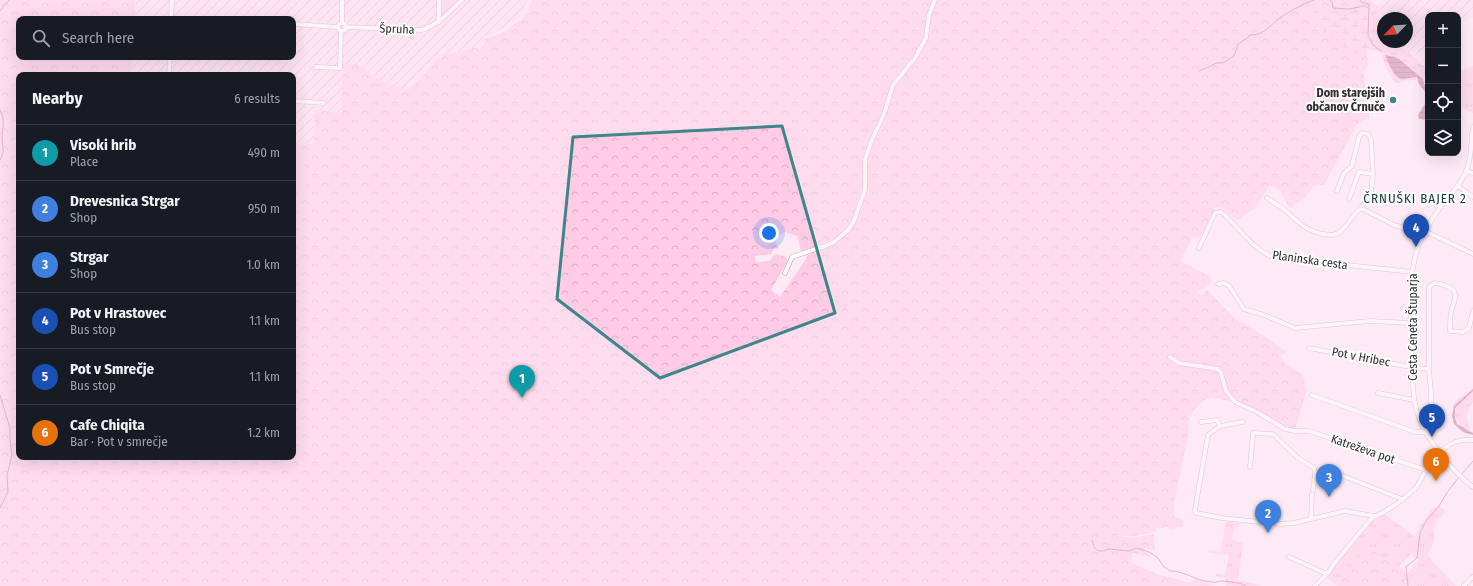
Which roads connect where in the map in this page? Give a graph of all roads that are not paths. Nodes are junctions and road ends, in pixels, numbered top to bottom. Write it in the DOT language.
graph roads {
  1 [pos="172,0"];
  2 [pos="342,0"];
  3 [pos="439,0"];
  4 [pos="462,0"];
  5 [pos="935,0"];
  6 [pos="171,16"];
  7 [pos="438,22"];
  8 [pos="342,23"];
  9 [pos="296,24"];
  10 [pos="338,27"];
  11 [pos="346,27"];
  12 [pos="342,31"];
  13 [pos="170,60"];
  14 [pos="316,67"];
  15 [pos="169,72"];
  16 [pos="296,101"];
  17 [pos="324,103"];
  18 [pos="1473,127"];
  19 [pos="1467,171"];
  20 [pos="1473,173"];
  21 [pos="1373,174"];
  22 [pos="1458,186"];
  23 [pos="1337,191"];
  24 [pos="1473,197"];
  25 [pos="1267,198"];
  26 [pos="1349,199"];
  27 [pos="1361,208"];
  28 [pos="1425,231"];
  29 [pos="1199,248"];
  30 [pos="1473,254"];
  31 [pos="1412,272"];
  32 [pos="785,273"];
  33 [pos="1218,284"];
  34 [pos="1473,311"];
  35 [pos="1411,323"];
  36 [pos="1309,348"];
  37 [pos="1170,357"];
  38 [pos="1412,367"];
  39 [pos="1429,369"];
  40 [pos="1378,393"];
  41 [pos="1312,395"];
  42 [pos="1414,400"];
  43 [pos="1201,422"];
  44 [pos="1243,422"];
  45 [pos="1422,425"];
  46 [pos="1220,426"];
  47 [pos="1426,432"];
  48 [pos="1473,440"];
  49 [pos="1440,451"];
  50 [pos="1250,467"];
  51 [pos="1426,470"];
  52 [pos="1338,474"];
  53 [pos="1473,487"];
  54 [pos="1402,499"];
  55 [pos="1374,516"];
  56 [pos="1311,519"];
  57 [pos="1289,557"];
  58 [pos="1327,574"];
  59 [pos="1473,577"];
  60 [pos="1315,586"];
  61 [pos="1464,586"];
  1 -- 6 [label="street"];
  2 -- 8 [label="street"];
  3 -- 7 [label="street"];
  4 -- 7 [label="street, Špruha"];
  5 -- 32 [label="street"];
  7 -- 11 [label="street, Špruha"];
  8 -- 10 [label="street"];
  8 -- 11 [label="street"];
  9 -- 10 [label="street"];
  10 -- 12 [label="street"];
  11 -- 12 [label="street"];
  12 -- 14 [label="street"];
  13 -- 15 [label="street"];
  16 -- 17 [label="street"];
  18 -- 19 [label="street, Cesta Ceneta Štuparja"];
  19 -- 20 [label="street"];
  19 -- 22 [label="street, Cesta Ceneta Štuparja"];
  21 -- 23 [label="street"];
  21 -- 26 [label="street"];
  21 -- 27 [label="street"];
  22 -- 24 [label="street"];
  22 -- 28 [label="street, Cesta Ceneta Štuparja"];
  25 -- 27 [label="street"];
  27 -- 28 [label="street"];
  28 -- 30 [label="street"];
  28 -- 31 [label="street, Cesta Ceneta Štuparja"];
  29 -- 31 [label="street, Planinska cesta"];
  31 -- 35 [label="street, Cesta Ceneta Štuparja"];
  33 -- 35 [label="street"];
  34 -- 39 [label="street, Cesta Ceneta Štuparja"];
  35 -- 38 [label="street, Cesta Ceneta Štuparja"];
  36 -- 38 [label="street, Pot v Hribec"];
  37 -- 51 [label="street, Katreževa pot"];
  38 -- 39 [label="street, Pot v Hribec"];
  38 -- 42 [label="street, Cesta Ceneta Štuparja"];
  39 -- 45 [label="street, Cesta Ceneta Štuparja"];
  40 -- 42 [label="street"];
  41 -- 47 [label="street"];
  42 -- 45 [label="street, Cesta Ceneta Štuparja"];
  43 -- 46 [label="street"];
  44 -- 46 [label="street"];
  45 -- 47 [label="street, Cesta Ceneta Štuparja"];
  46 -- 56 [label="street"];
  47 -- 49 [label="street, Cesta Ceneta Štuparja"];
  48 -- 49 [label="street"];
  49 -- 51 [label="street"];
  49 -- 53 [label="street, Cesta Ceneta Štuparja"];
  50 -- 56 [label="street"];
  51 -- 54 [label="street"];
  52 -- 54 [label="street"];
  54 -- 55 [label="street"];
  55 -- 56 [label="street"];
  55 -- 58 [label="street"];
  57 -- 58 [label="street"];
  58 -- 60 [label="street"];
  59 -- 61 [label="street"];
}
